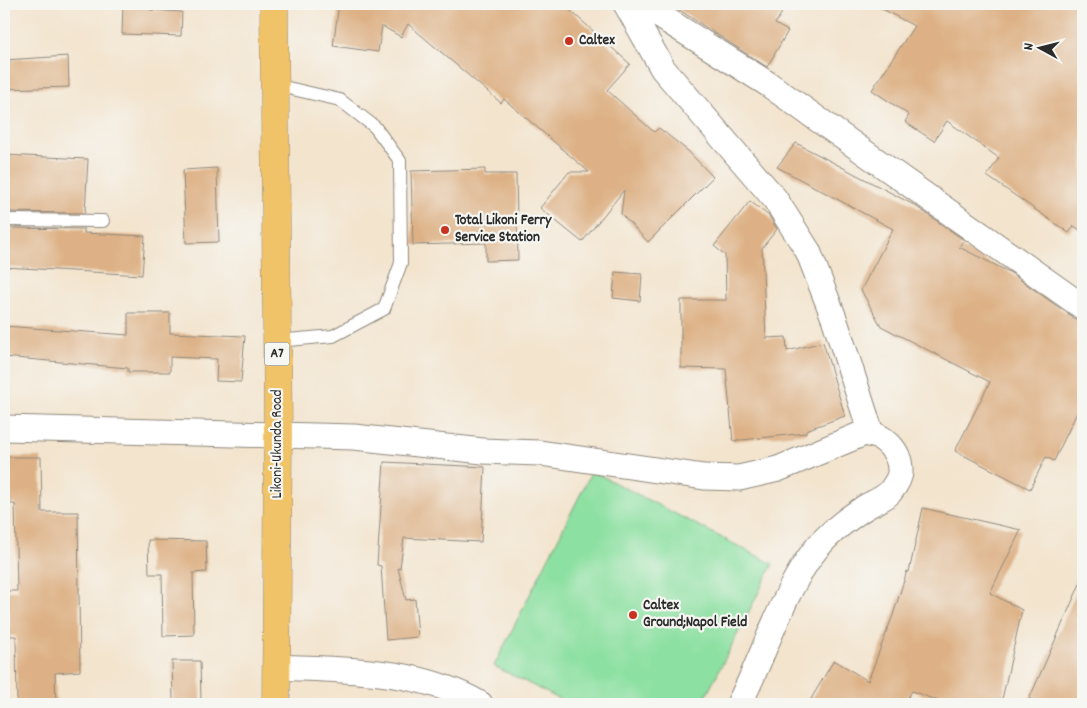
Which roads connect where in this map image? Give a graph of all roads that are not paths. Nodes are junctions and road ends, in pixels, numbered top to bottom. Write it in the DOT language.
graph roads {
  1 [pos="274,4"];
  2 [pos="626,4"];
  3 [pos="641,4"];
  4 [pos="275,85"];
  5 [pos="4,220"];
  6 [pos="103,221"];
  7 [pos="1083,307"];
  8 [pos="277,341"];
  9 [pos="4,428"];
  10 [pos="871,433"];
  11 [pos="278,434"];
  12 [pos="276,666"];
  13 [pos="276,704"];
  14 [pos="480,704"];
  15 [pos="739,704"];
  1 -- 4 [label="highway, Likoni-Ukunda Road / A7"];
  2 -- 10 [label="street"];
  3 -- 7 [label="street"];
  4 -- 8 [label="highway, Likoni-Ukunda Road / A7"];
  4 -- 8 [label="lane"];
  5 -- 6 [label="lane"];
  8 -- 11 [label="highway, Likoni-Ukunda Road / A7"];
  9 -- 11 [label="street"];
  10 -- 11 [label="street"];
  10 -- 15 [label="street"];
  11 -- 12 [label="highway, Likoni-Ukunda Road / A7"];
  12 -- 13 [label="highway, Likoni-Ukunda Road / A7"];
  12 -- 14 [label="street"];
}
